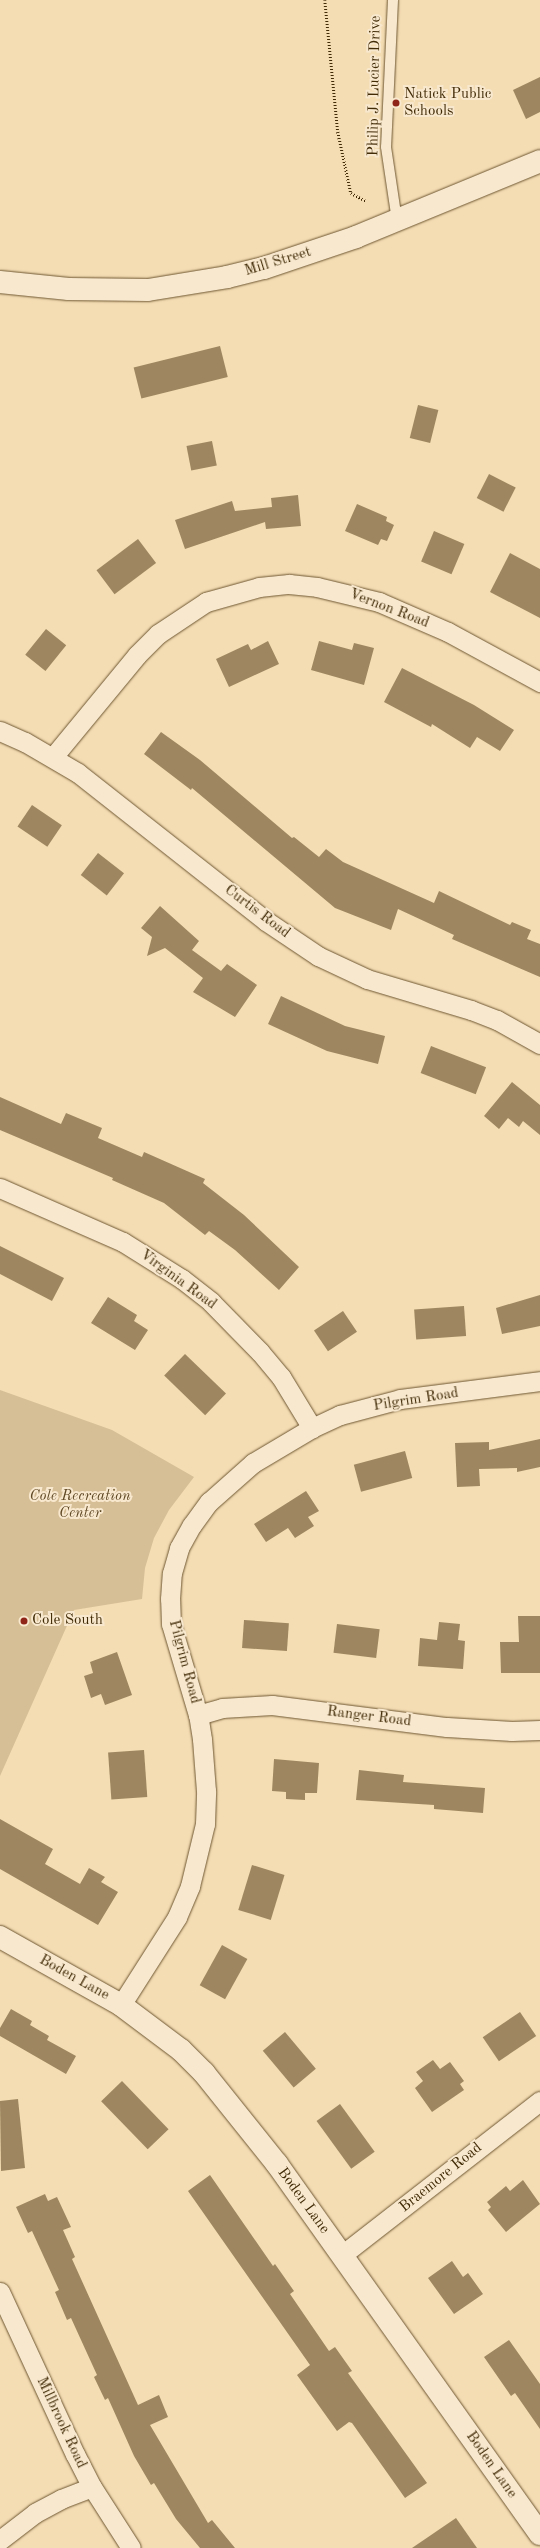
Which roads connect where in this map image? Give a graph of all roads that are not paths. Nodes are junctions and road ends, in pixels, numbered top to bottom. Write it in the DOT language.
graph roads {
  1 [pos="392,0"];
  2 [pos="540,161"];
  3 [pos="397,221"];
  4 [pos="0,282"];
  5 [pos="540,682"];
  6 [pos="0,731"];
  7 [pos="53,757"];
  8 [pos="540,1044"];
  9 [pos="0,1188"];
  10 [pos="540,1381"];
  11 [pos="312,1428"];
  12 [pos="198,1714"];
  13 [pos="540,1730"];
  14 [pos="0,1937"];
  15 [pos="121,2005"];
  16 [pos="540,2101"];
  17 [pos="342,2255"];
  18 [pos="0,2292"];
  19 [pos="92,2487"];
  20 [pos="540,2534"];
  21 [pos="0,2540"];
  22 [pos="131,2548"];
  1 -- 3 [label="lane, Philip J. Lucier Drive"];
  2 -- 3 [label="street, Mill Street"];
  3 -- 4 [label="street, Mill Street"];
  5 -- 7 [label="street, Vernon Road"];
  6 -- 7 [label="street, Curtis Road"];
  7 -- 8 [label="street, Curtis Road"];
  9 -- 11 [label="street, Virginia Road"];
  10 -- 11 [label="street, Pilgrim Road"];
  11 -- 12 [label="street, Pilgrim Road"];
  12 -- 13 [label="street, Ranger Road"];
  12 -- 15 [label="street, Pilgrim Road"];
  14 -- 15 [label="street, Boden Lane"];
  15 -- 17 [label="street, Boden Lane"];
  16 -- 17 [label="street, Braemore Road"];
  17 -- 20 [label="street, Boden Lane"];
  18 -- 19 [label="street, Millbrook Road"];
  19 -- 21 [label="street"];
  19 -- 22 [label="street, Millbrook Road"];
}
